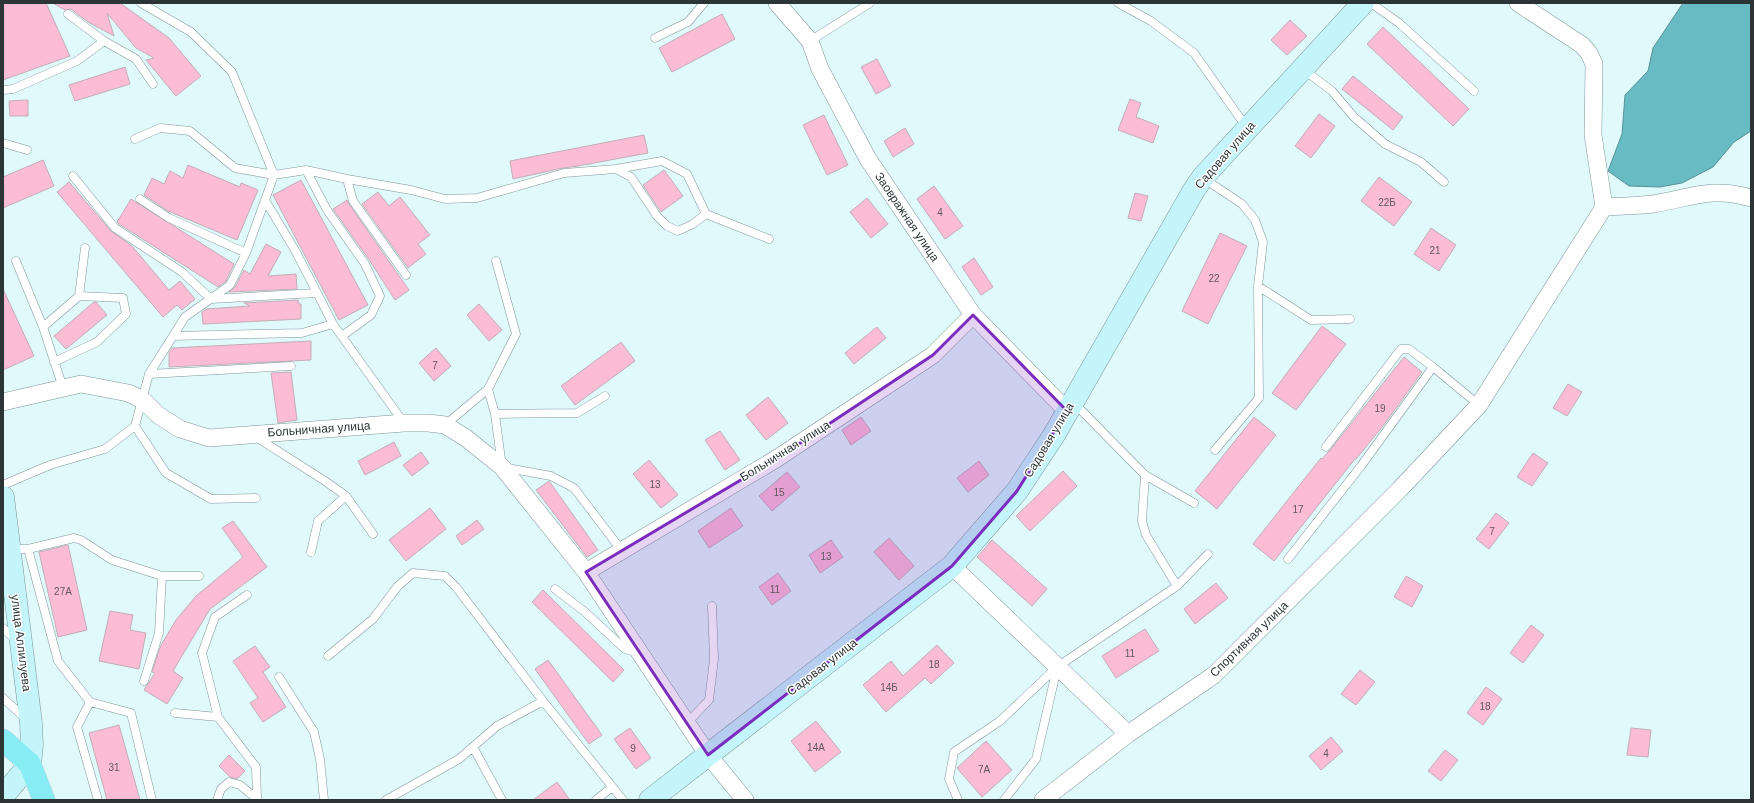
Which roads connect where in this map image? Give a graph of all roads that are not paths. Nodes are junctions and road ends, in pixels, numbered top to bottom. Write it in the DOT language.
graph roads {
  1 [pos="141,3"];
  2 [pos="704,3"];
  3 [pos="777,3"];
  4 [pos="870,3"];
  5 [pos="1118,3"];
  6 [pos="1363,3"];
  7 [pos="1371,3"];
  8 [pos="1518,3"];
  9 [pos="68,14"];
  10 [pos="655,38"];
  11 [pos="104,41"];
  12 [pos="810,41"];
  13 [pos="1303,69"];
  14 [pos="153,84"];
  15 [pos="3,90"];
  16 [pos="1474,91"];
  17 [pos="1247,128"];
  18 [pos="135,139"];
  19 [pos="3,143"];
  20 [pos="27,150"];
  21 [pos="616,168"];
  22 [pos="306,170"];
  23 [pos="274,175"];
  24 [pos="73,176"];
  25 [pos="1203,177"];
  26 [pos="347,179"];
  27 [pos="1444,182"];
  28 [pos="1751,198"];
  29 [pos="140,200"];
  30 [pos="265,200"];
  31 [pos="1604,207"];
  32 [pos="706,214"];
  33 [pos="769,239"];
  34 [pos="85,248"];
  35 [pos="246,253"];
  36 [pos="16,260"];
  37 [pos="496,261"];
  38 [pos="406,275"];
  39 [pos="1258,286"];
  40 [pos="317,293"];
  41 [pos="79,296"];
  42 [pos="211,299"];
  43 [pos="972,315"];
  44 [pos="1350,319"];
  45 [pos="333,324"];
  46 [pos="43,327"];
  47 [pos="173,336"];
  48 [pos="342,336"];
  49 [pos="54,362"];
  50 [pos="291,366"];
  51 [pos="1433,367"];
  52 [pos="149,374"];
  53 [pos="63,388"];
  54 [pos="488,389"];
  55 [pos="605,396"];
  56 [pos="143,400"];
  57 [pos="3,402"];
  58 [pos="1479,405"];
  59 [pos="1070,406"];
  60 [pos="494,414"];
  61 [pos="404,423"];
  62 [pos="445,425"];
  63 [pos="135,426"];
  64 [pos="252,434"];
  65 [pos="1326,447"];
  66 [pos="1216,450"];
  67 [pos="502,467"];
  68 [pos="1145,475"];
  69 [pos="3,485"];
  70 [pos="346,496"];
  71 [pos="3,498"];
  72 [pos="256,498"];
  73 [pos="1194,503"];
  74 [pos="373,534"];
  75 [pos="19,549"];
  76 [pos="622,550"];
  77 [pos="311,552"];
  78 [pos="1208,554"];
  79 [pos="1288,559"];
  80 [pos="952,566"];
  81 [pos="586,572"];
  82 [pos="162,576"];
  83 [pos="198,576"];
  84 [pos="1177,586"];
  85 [pos="555,589"];
  86 [pos="247,595"];
  87 [pos="712,606"];
  88 [pos="3,628"];
  89 [pos="20,645"];
  90 [pos="639,652"];
  91 [pos="328,656"];
  92 [pos="1057,667"];
  93 [pos="279,677"];
  94 [pos="144,681"];
  95 [pos="3,698"];
  96 [pos="543,701"];
  97 [pos="90,702"];
  98 [pos="175,713"];
  99 [pos="218,717"];
  100 [pos="31,723"];
  101 [pos="687,723"];
  102 [pos="1128,734"];
  103 [pos="3,740"];
  104 [pos="473,747"];
  105 [pos="708,755"];
  106 [pos="30,764"];
  107 [pos="612,787"];
  108 [pos="3,796"];
  109 [pos="257,799"];
  110 [pos="44,800"];
  111 [pos="98,800"];
  112 [pos="152,800"];
  113 [pos="217,800"];
  114 [pos="324,800"];
  115 [pos="386,800"];
  116 [pos="502,800"];
  117 [pos="596,800"];
  118 [pos="623,800"];
  119 [pos="650,800"];
  120 [pos="745,800"];
  121 [pos="958,800"];
  122 [pos="1004,800"];
  123 [pos="1043,800"];
  1 -- 23 [label="lane"];
  2 -- 10 [label="lane"];
  3 -- 12 [label="street, Заовражная улица"];
  4 -- 12 [label="lane"];
  5 -- 17 [label="lane"];
  6 -- 13 [label="street, Садовая улица"];
  7 -- 16 [label="lane"];
  8 -- 31 [label="street"];
  9 -- 11 [label="lane"];
  11 -- 14 [label="lane"];
  11 -- 15 [label="lane"];
  12 -- 43 [label="street, Заовражная улица"];
  13 -- 17 [label="street, Садовая улица"];
  13 -- 27 [label="lane"];
  17 -- 25 [label="street, Садовая улица"];
  18 -- 23 [label="lane"];
  19 -- 20 [label="lane"];
  21 -- 26 [label="lane"];
  21 -- 32 [label="lane"];
  21 -- 32 [label="lane"];
  22 -- 23 [label="lane"];
  22 -- 26 [label="lane"];
  22 -- 48 [label="lane"];
  23 -- 30 [label="lane"];
  24 -- 42 [label="lane"];
  25 -- 39 [label="lane"];
  25 -- 59 [label="street, Садовая улица"];
  26 -- 38 [label="lane"];
  28 -- 31 [label="street"];
  29 -- 35 [label="lane"];
  30 -- 35 [label="lane"];
  30 -- 40 [label="lane"];
  31 -- 58 [label="street, Спортивная улица"];
  32 -- 33 [label="lane"];
  34 -- 41 [label="lane"];
  35 -- 42 [label="lane"];
  36 -- 46 [label="lane"];
  37 -- 54 [label="lane"];
  39 -- 44 [label="lane"];
  39 -- 66 [label="lane"];
  40 -- 42 [label="lane"];
  40 -- 45 [label="lane"];
  41 -- 46 [label="lane"];
  41 -- 49 [label="lane"];
  42 -- 47 [label="lane"];
  43 -- 59 [label="street, Заовражная улица"];
  43 -- 76 [label="street, Больничная улица"];
  45 -- 47 [label="lane"];
  45 -- 48 [label="lane"];
  46 -- 49 [label="lane"];
  47 -- 52 [label="lane"];
  48 -- 61 [label="lane"];
  49 -- 53 [label="lane"];
  50 -- 52 [label="lane"];
  51 -- 58 [label="lane"];
  51 -- 65 [label="lane"];
  51 -- 79 [label="lane"];
  52 -- 56 [label="lane"];
  53 -- 56 [label="street, Больничная улица"];
  53 -- 57 [label="street, Больничная улица"];
  54 -- 60 [label="lane"];
  54 -- 62 [label="lane"];
  55 -- 60 [label="lane"];
  56 -- 63 [label="lane"];
  56 -- 64 [label="street, Больничная улица"];
  58 -- 102 [label="street, Спортивная улица"];
  59 -- 68 [label="lane"];
  59 -- 80 [label="street, Садовая улица"];
  60 -- 67 [label="lane"];
  61 -- 62 [label="street, Больничная улица"];
  61 -- 64 [label="street, Больничная улица"];
  62 -- 67 [label="street, Больничная улица"];
  63 -- 69 [label="lane"];
  63 -- 72 [label="lane"];
  64 -- 70 [label="lane"];
  67 -- 76 [label="lane"];
  67 -- 81 [label="street, Больничная улица"];
  68 -- 73 [label="lane"];
  68 -- 84 [label="lane"];
  70 -- 74 [label="lane"];
  70 -- 77 [label="lane"];
  71 -- 75 [label="street, улица Аллилуева"];
  75 -- 82 [label="lane"];
  75 -- 89 [label="street, улица Аллилуева"];
  75 -- 97 [label="lane"];
  76 -- 81 [label="street, Больничная улица"];
  78 -- 84 [label="lane"];
  80 -- 92 [label="street"];
  80 -- 105 [label="street, Садовая улица"];
  81 -- 90 [label="street, Больничная улица"];
  82 -- 83 [label="lane"];
  82 -- 94 [label="lane"];
  84 -- 92 [label="lane"];
  85 -- 90 [label="lane"];
  86 -- 99 [label="lane"];
  87 -- 101 [label="lane"];
  88 -- 89 [label="lane"];
  89 -- 100 [label="street, улица Аллилуева"];
  90 -- 101 [label="street, Больничная улица"];
  91 -- 96 [label="lane"];
  92 -- 102 [label="street"];
  92 -- 121 [label="lane"];
  92 -- 122 [label="lane"];
  93 -- 114 [label="lane"];
  95 -- 100 [label="lane"];
  96 -- 104 [label="lane"];
  96 -- 107 [label="lane"];
  97 -- 111 [label="lane"];
  97 -- 112 [label="lane"];
  98 -- 99 [label="lane"];
  99 -- 109 [label="lane"];
  100 -- 106 [label="street, улица Аллилуева"];
  101 -- 105 [label="street, Больничная улица"];
  102 -- 123 [label="street, Спортивная улица"];
  103 -- 106 [label="main road"];
  104 -- 115 [label="lane"];
  104 -- 116 [label="lane"];
  105 -- 119 [label="street, Садовая улица"];
  105 -- 120 [label="street, Больничная улица"];
  106 -- 108 [label="street"];
  106 -- 110 [label="main road"];
  107 -- 117 [label="lane"];
  107 -- 118 [label="lane"];
  109 -- 113 [label="lane"];
}
